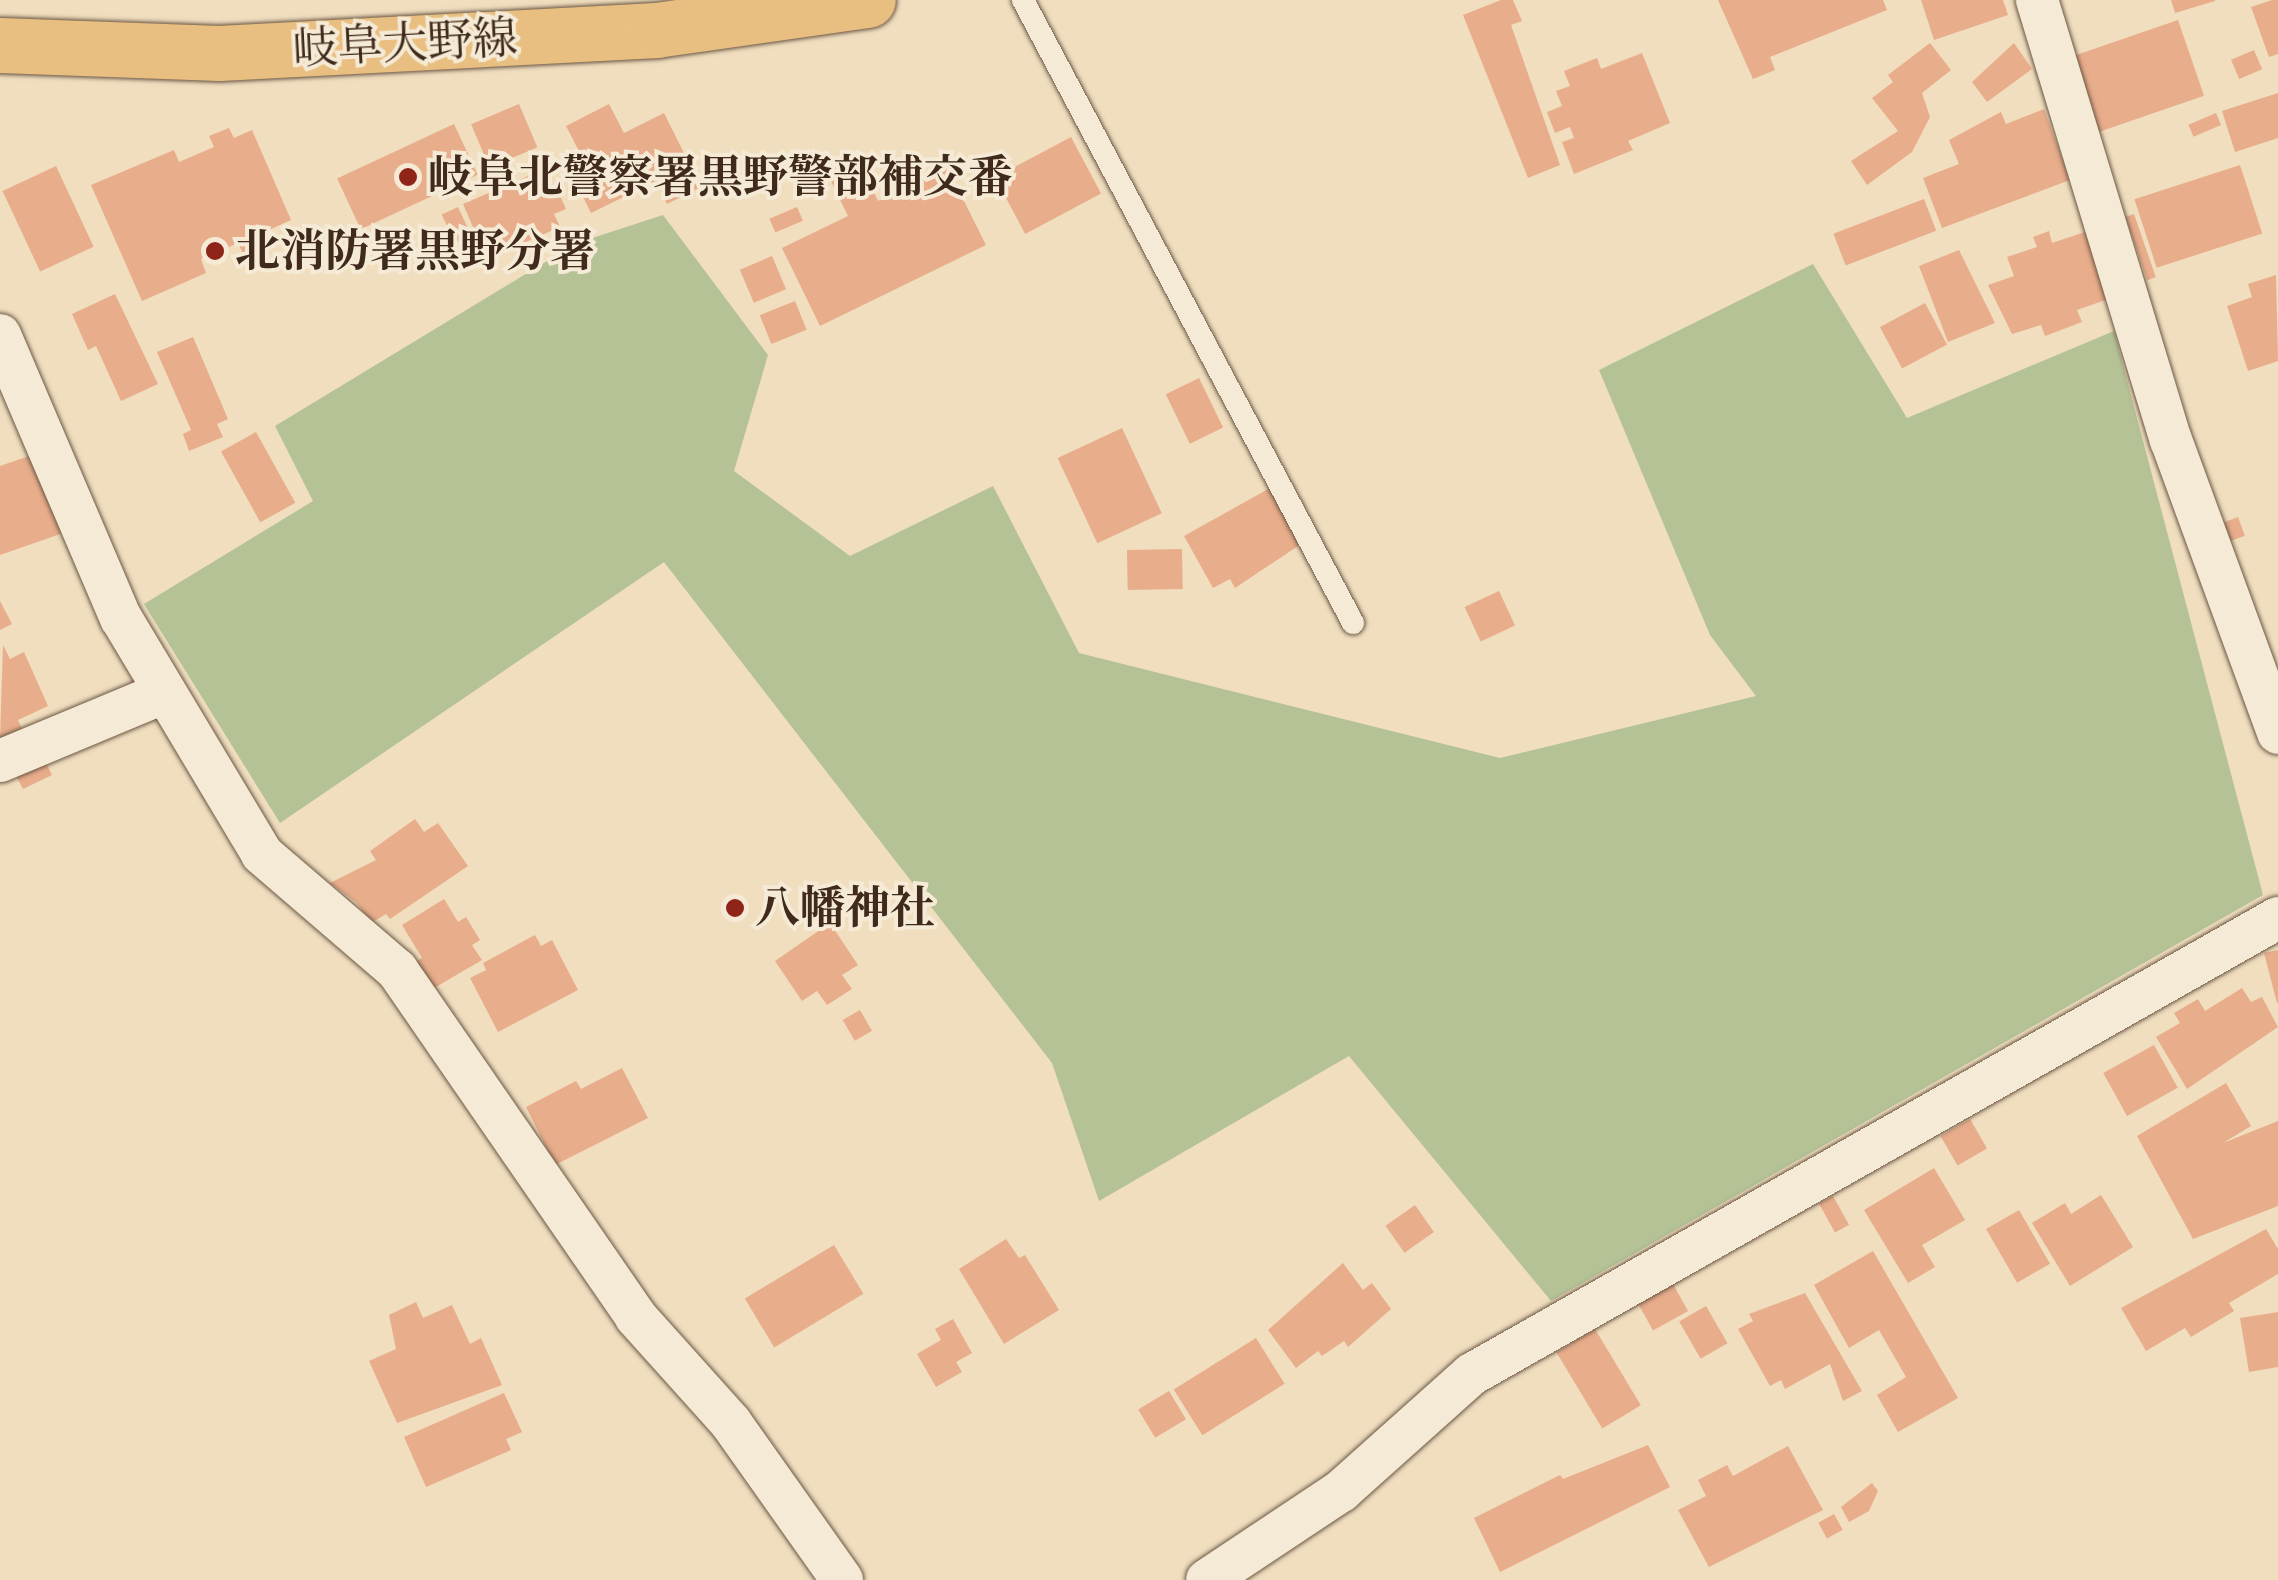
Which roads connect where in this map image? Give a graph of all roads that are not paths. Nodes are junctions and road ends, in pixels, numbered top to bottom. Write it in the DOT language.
graph roads {
  1 [pos="868,0"];
  2 [pos="1024,0"];
  3 [pos="2037,0"];
  4 [pos="0,45"];
  5 [pos="0,335"];
  6 [pos="1354,624"];
  7 [pos="163,693"];
  8 [pos="2278,733"];
  9 [pos="0,761"];
  10 [pos="2278,918"];
  11 [pos="842,1580"];
  12 [pos="1208,1580"];
  1 -- 4 [label="main road, 岐阜大野線"];
  2 -- 6 [label="lane"];
  3 -- 8 [label="street"];
  5 -- 7 [label="street"];
  7 -- 9 [label="street"];
  7 -- 11 [label="street"];
  10 -- 12 [label="street"];
}
